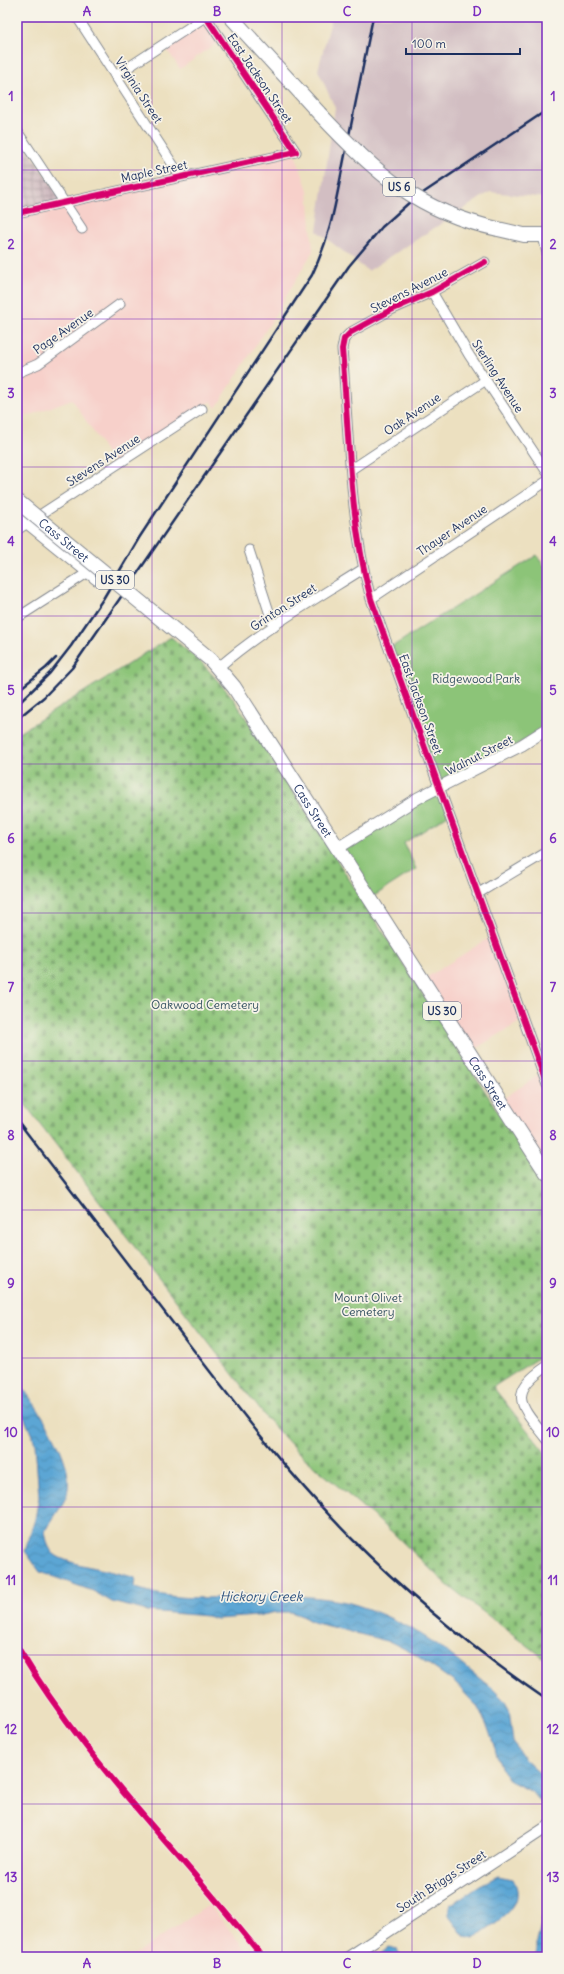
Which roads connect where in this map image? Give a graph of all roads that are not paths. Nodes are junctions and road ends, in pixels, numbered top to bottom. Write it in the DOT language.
graph roads {
  1 [pos="77,17"];
  2 [pos="205,17"];
  3 [pos="231,17"];
  4 [pos="115,76"];
  5 [pos="17,131"];
  6 [pos="296,152"];
  7 [pos="181,177"];
  8 [pos="64,202"];
  9 [pos="17,213"];
  10 [pos="82,229"];
  11 [pos="545,235"];
  12 [pos="547,253"];
  13 [pos="485,262"];
  14 [pos="432,292"];
  15 [pos="120,304"];
  16 [pos="344,339"];
  17 [pos="17,373"];
  18 [pos="486,380"];
  19 [pos="202,409"];
  20 [pos="352,469"];
  21 [pos="547,472"];
  22 [pos="547,481"];
  23 [pos="17,501"];
  24 [pos="17,516"];
  25 [pos="27,524"];
  26 [pos="17,530"];
  27 [pos="249,550"];
  28 [pos="363,569"];
  29 [pos="86,573"];
  30 [pos="96,580"];
  31 [pos="371,599"];
  32 [pos="17,618"];
  33 [pos="274,627"];
  34 [pos="215,664"];
  35 [pos="547,729"];
  36 [pos="440,787"];
  37 [pos="338,848"];
  38 [pos="547,852"];
  39 [pos="477,894"];
  40 [pos="547,1085"];
  41 [pos="545,1167"];
  42 [pos="547,1366"];
  43 [pos="547,1439"];
  44 [pos="547,1827"];
  45 [pos="349,1957"];
  1 -- 4 [label="street, Virginia Street"];
  2 -- 4 [label="street"];
  2 -- 6 [label="street, East Jackson Street"];
  3 -- 11 [label="main road, US 6, bridge"];
  4 -- 7 [label="street, Virginia Street"];
  5 -- 8 [label="street"];
  6 -- 7 [label="street, Maple Street"];
  7 -- 8 [label="street, Maple Street"];
  8 -- 9 [label="street, Maple Street"];
  8 -- 10 [label="street"];
  11 -- 12 [label="street"];
  13 -- 14 [label="street, Stevens Avenue"];
  14 -- 16 [label="street, Stevens Avenue"];
  14 -- 18 [label="street, Sterling Avenue"];
  15 -- 17 [label="street, Page Avenue"];
  16 -- 20 [label="street, East Jackson Street"];
  18 -- 20 [label="street, Oak Avenue"];
  18 -- 21 [label="street, Sterling Avenue"];
  19 -- 25 [label="street, Stevens Avenue"];
  20 -- 28 [label="street, East Jackson Street"];
  22 -- 31 [label="street, Thayer Avenue"];
  23 -- 34 [label="main road, Cass Street / US 30, bridge"];
  24 -- 25 [label="street"];
  25 -- 26 [label="street, Stevens Avenue"];
  25 -- 29 [label="street"];
  27 -- 33 [label="street"];
  28 -- 31 [label="street, East Jackson Street"];
  28 -- 33 [label="street, Grinton Street"];
  29 -- 30 [label="street"];
  29 -- 32 [label="street"];
  31 -- 36 [label="street, East Jackson Street"];
  33 -- 34 [label="street, Grinton Street"];
  34 -- 37 [label="main road, Cass Street / US 30"];
  35 -- 36 [label="street, Walnut Street"];
  36 -- 37 [label="street, Walnut Street"];
  36 -- 39 [label="street, East Jackson Street"];
  37 -- 41 [label="main road, Cass Street / US 30"];
  38 -- 39 [label="street"];
  39 -- 40 [label="street, East Jackson Street"];
  42 -- 43 [label="street"];
  44 -- 45 [label="street, South Briggs Street"];
}
